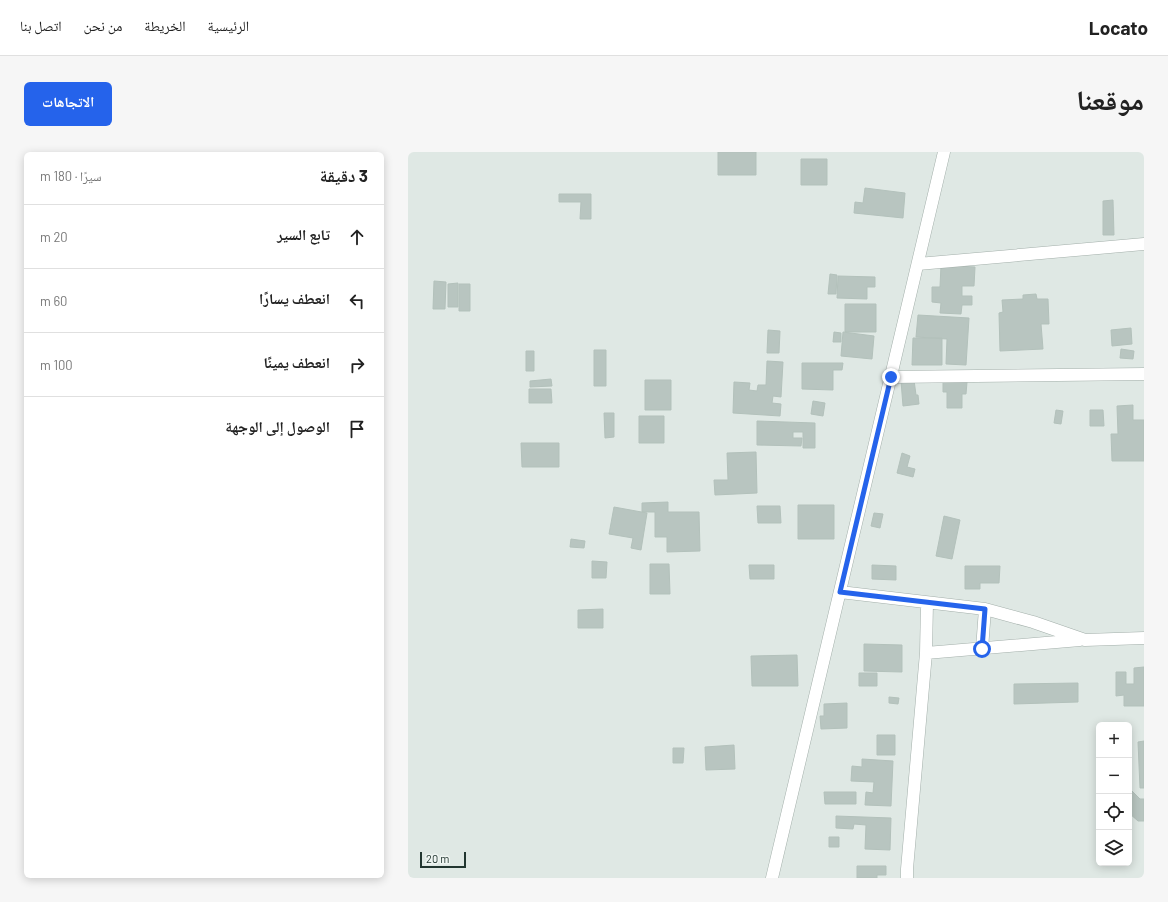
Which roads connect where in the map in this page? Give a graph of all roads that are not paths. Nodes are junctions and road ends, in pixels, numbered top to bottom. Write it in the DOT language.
graph roads {
  1 [pos="944,152"];
  2 [pos="1144,244"];
  3 [pos="918,264"];
  4 [pos="1144,374"];
  5 [pos="891,377"];
  6 [pos="840,592"];
  7 [pos="927,603"];
  8 [pos="985,609"];
  9 [pos="1144,638"];
  10 [pos="1085,640"];
  11 [pos="982,649"];
  12 [pos="926,654"];
  13 [pos="772,878"];
  14 [pos="907,878"];
  1 -- 3 [label="street"];
  2 -- 3 [label="street"];
  3 -- 5 [label="street"];
  4 -- 5 [label="street"];
  5 -- 6 [label="street"];
  6 -- 7 [label="street"];
  6 -- 13 [label="street"];
  7 -- 8 [label="street"];
  7 -- 12 [label="street"];
  8 -- 10 [label="street"];
  8 -- 11 [label="street"];
  9 -- 10 [label="street"];
  10 -- 11 [label="street"];
  11 -- 12 [label="street"];
  12 -- 14 [label="street"];
}
